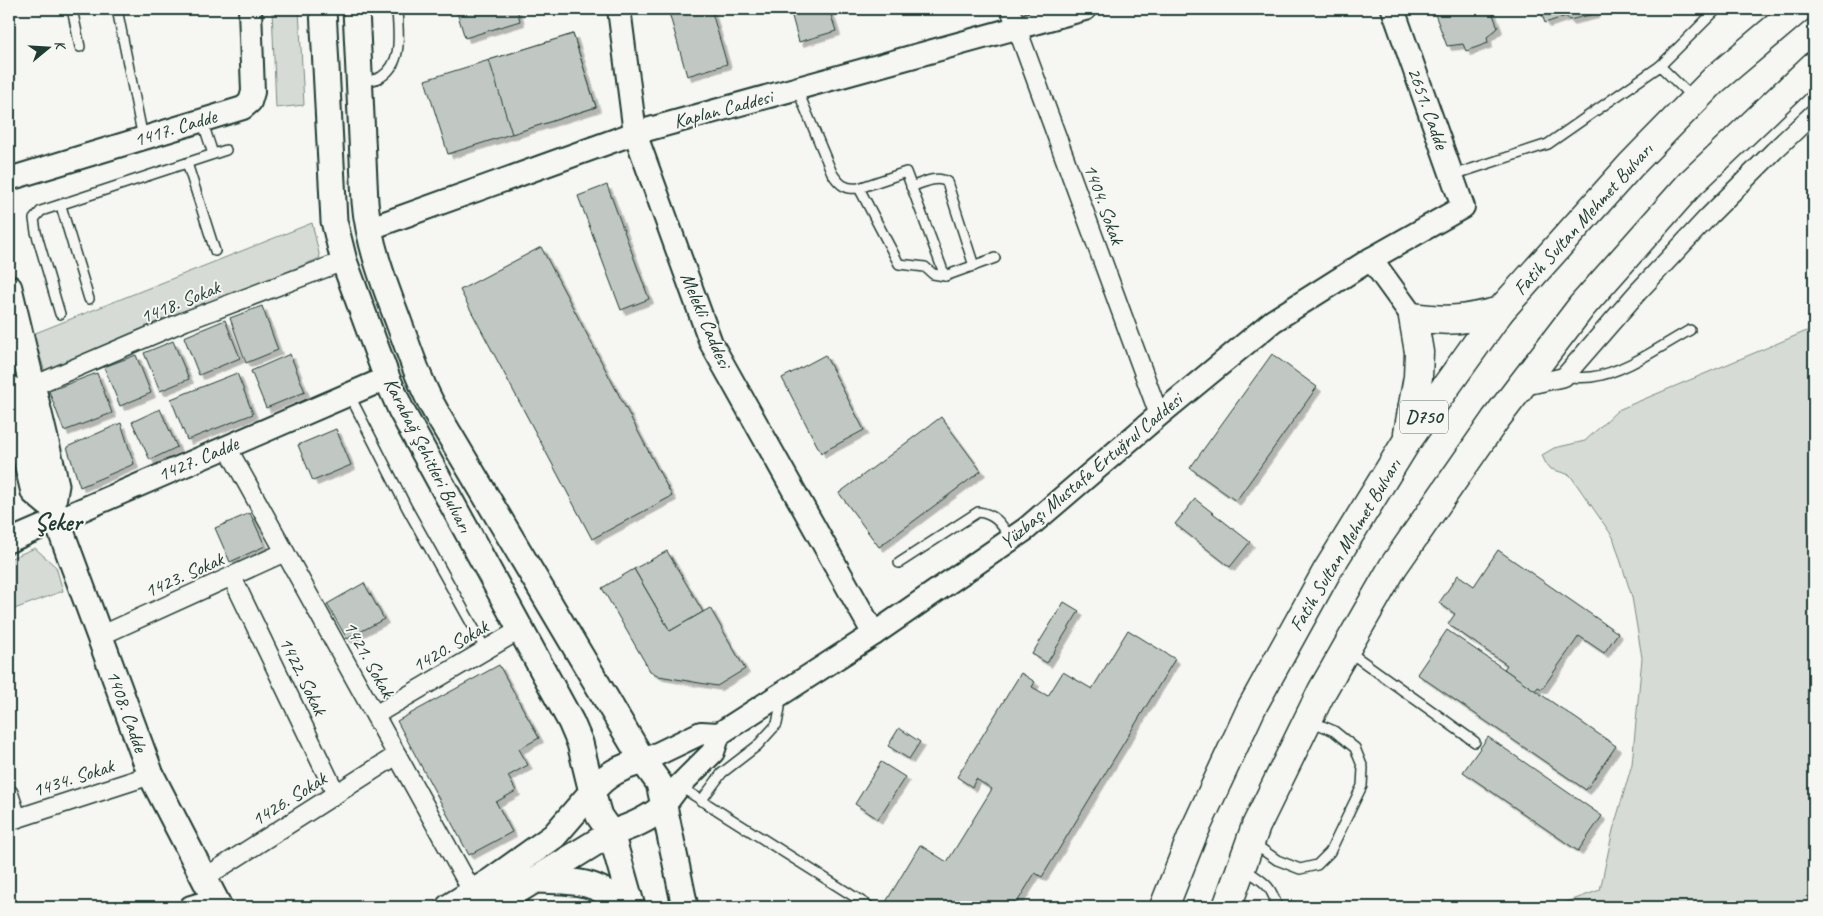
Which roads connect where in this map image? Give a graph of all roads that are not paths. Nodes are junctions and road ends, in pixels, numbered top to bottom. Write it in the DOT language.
graph roads {
  1 [pos="72,9"];
  2 [pos="116,9"];
  3 [pos="250,9"];
  4 [pos="323,9"];
  5 [pos="356,9"];
  6 [pos="397,9"];
  7 [pos="619,9"];
  8 [pos="1085,9"];
  9 [pos="1393,9"];
  10 [pos="1717,9"];
  11 [pos="1798,9"];
  12 [pos="1013,19"];
  13 [pos="80,47"];
  14 [pos="1660,66"];
  15 [pos="1814,66"];
  16 [pos="359,83"];
  17 [pos="796,89"];
  18 [pos="1695,99"];
  19 [pos="1814,113"];
  20 [pos="202,120"];
  21 [pos="635,133"];
  22 [pos="143,138"];
  23 [pos="226,150"];
  24 [pos="213,154"];
  25 [pos="187,163"];
  26 [pos="1452,176"];
  27 [pos="9,179"];
  28 [pos="911,187"];
  29 [pos="859,188"];
  30 [pos="61,206"];
  31 [pos="1463,207"];
  32 [pos="368,229"];
  33 [pos="216,251"];
  34 [pos="995,258"];
  35 [pos="1371,260"];
  36 [pos="344,261"];
  37 [pos="974,266"];
  38 [pos="945,276"];
  39 [pos="9,288"];
  40 [pos="89,299"];
  41 [pos="1500,311"];
  42 [pos="60,314"];
  43 [pos="1413,317"];
  44 [pos="1690,330"];
  45 [pos="1564,377"];
  46 [pos="387,378"];
  47 [pos="21,387"];
  48 [pos="1519,388"];
  49 [pos="349,394"];
  50 [pos="1159,415"];
  51 [pos="1407,441"];
  52 [pos="227,447"];
  53 [pos="55,514"];
  54 [pos="1011,539"];
  55 [pos="9,541"];
  56 [pos="285,552"];
  57 [pos="899,563"];
  58 [pos="232,577"];
  59 [pos="521,630"];
  60 [pos="874,634"];
  61 [pos="100,636"];
  62 [pos="1346,649"];
  63 [pos="486,650"];
  64 [pos="779,696"];
  65 [pos="375,715"];
  66 [pos="1308,720"];
  67 [pos="719,734"];
  68 [pos="1475,742"];
  69 [pos="397,755"];
  70 [pos="643,761"];
  71 [pos="151,775"];
  72 [pos="679,786"];
  73 [pos="592,792"];
  74 [pos="9,794"];
  75 [pos="336,794"];
  76 [pos="701,801"];
  77 [pos="664,806"];
  78 [pos="13,820"];
  79 [pos="611,832"];
  80 [pos="1246,854"];
  81 [pos="534,880"];
  82 [pos="212,895"];
  83 [pos="482,900"];
  84 [pos="869,906"];
  85 [pos="191,907"];
  86 [pos="449,907"];
  87 [pos="624,907"];
  88 [pos="632,907"];
  89 [pos="686,907"];
  90 [pos="1164,907"];
  91 [pos="1227,907"];
  92 [pos="1277,907"];
  1 -- 13 [label="lane"];
  2 -- 22 [label="lane"];
  3 -- 20 [label="street, 1417. Cadde"];
  4 -- 36 [label="main road, Karabağ Şehitleri Bulvarı"];
  5 -- 16 [label="main road, Karabağ Şehitleri Bulvarı"];
  6 -- 16 [label="lane"];
  7 -- 21 [label="street, Melekli Caddesi"];
  8 -- 12 [label="street, Kaplan Caddesi"];
  9 -- 26 [label="street, 2651. Cadde"];
  10 -- 14 [label="lane"];
  11 -- 18 [label="highway, Fatih Sultan Mehmet Bulvarı / D750"];
  12 -- 17 [label="street, Kaplan Caddesi"];
  12 -- 50 [label="street, 1404. Sokak"];
  14 -- 18 [label="lane"];
  14 -- 26 [label="lane"];
  15 -- 48 [label="highway"];
  16 -- 32 [label="main road, Karabağ Şehitleri Bulvarı"];
  17 -- 21 [label="street, Kaplan Caddesi"];
  17 -- 29 [label="lane"];
  18 -- 41 [label="highway, Fatih Sultan Mehmet Bulvarı / D750"];
  19 -- 45 [label="street"];
  20 -- 22 [label="street, 1417. Cadde"];
  20 -- 24 [label="lane"];
  21 -- 32 [label="street, Kaplan Caddesi"];
  21 -- 60 [label="street, Melekli Caddesi"];
  22 -- 27 [label="street, 1417. Cadde"];
  23 -- 24 [label="lane"];
  24 -- 25 [label="lane"];
  25 -- 30 [label="lane"];
  25 -- 33 [label="lane"];
  26 -- 31 [label="street, 2651. Cadde"];
  28 -- 29 [label="lane"];
  28 -- 37 [label="lane"];
  28 -- 38 [label="lane"];
  29 -- 38 [label="lane"];
  30 -- 40 [label="lane"];
  30 -- 42 [label="lane"];
  31 -- 35 [label="street, Yüzbaşı Mustafa Ertuğrul Caddesi"];
  32 -- 70 [label="main road, Karabağ Şehitleri Bulvarı"];
  34 -- 37 [label="lane"];
  35 -- 43 [label="street"];
  35 -- 50 [label="street, Yüzbaşı Mustafa Ertuğrul Caddesi"];
  36 -- 46 [label="main road, Karabağ Şehitleri Bulvarı"];
  36 -- 47 [label="street, 1418. Sokak"];
  37 -- 38 [label="lane"];
  39 -- 47 [label="main road, 1408. Cadde"];
  41 -- 43 [label="highway"];
  41 -- 51 [label="highway, Fatih Sultan Mehmet Bulvarı / D750"];
  43 -- 51 [label="highway"];
  44 -- 45 [label="lane"];
  45 -- 48 [label="street"];
  46 -- 49 [label="street, 1427. Cadde"];
  46 -- 59 [label="main road, Karabağ Şehitleri Bulvarı"];
  47 -- 53 [label="main road, 1408. Cadde"];
  48 -- 62 [label="highway"];
  49 -- 52 [label="street, 1427. Cadde"];
  49 -- 63 [label="lane"];
  50 -- 54 [label="street, Yüzbaşı Mustafa Ertuğrul Caddesi"];
  51 -- 90 [label="highway, Fatih Sultan Mehmet Bulvarı / D750"];
  52 -- 53 [label="street, 1427. Cadde"];
  52 -- 56 [label="street, 1421. Sokak"];
  53 -- 55 [label="street, 1427. Cadde"];
  53 -- 61 [label="main road, 1408. Cadde"];
  54 -- 57 [label="lane"];
  54 -- 60 [label="street, Yüzbaşı Mustafa Ertuğrul Caddesi"];
  56 -- 58 [label="street, 1423. Sokak"];
  56 -- 65 [label="street, 1421. Sokak"];
  58 -- 61 [label="street, 1423. Sokak"];
  58 -- 75 [label="street, 1422. Sokak"];
  59 -- 63 [label="street, 1420. Sokak"];
  59 -- 73 [label="main road, Karabağ Şehitleri Bulvarı"];
  60 -- 64 [label="street, Yüzbaşı Mustafa Ertuğrul Caddesi"];
  61 -- 71 [label="main road, 1408. Cadde"];
  62 -- 66 [label="highway"];
  62 -- 68 [label="lane"];
  63 -- 65 [label="street, 1420. Sokak"];
  64 -- 67 [label="street, Yüzbaşı Mustafa Ertuğrul Caddesi"];
  64 -- 76 [label="lane"];
  65 -- 69 [label="street, 1421. Sokak"];
  66 -- 80 [label="highway"];
  66 -- 80 [label="lane"];
  67 -- 70 [label="street, Yüzbaşı Mustafa Ertuğrul Caddesi"];
  67 -- 72 [label="street"];
  69 -- 75 [label="street, 1426. Sokak"];
  69 -- 83 [label="street, 1421. Sokak"];
  70 -- 73 [label="main road"];
  70 -- 77 [label="main road, Karabağ Şehitleri Bulvarı"];
  71 -- 78 [label="street, 1434. Sokak"];
  71 -- 82 [label="main road, 1408. Cadde"];
  72 -- 76 [label="lane"];
  72 -- 77 [label="street"];
  73 -- 79 [label="main road, Karabağ Şehitleri Bulvarı"];
  73 -- 83 [label="main road"];
  74 -- 78 [label="street"];
  75 -- 82 [label="street, 1426. Sokak"];
  76 -- 84 [label="lane"];
  77 -- 79 [label="main road"];
  77 -- 89 [label="main road, Karabağ Şehitleri Bulvarı"];
  79 -- 81 [label="main road"];
  79 -- 88 [label="main road, Karabağ Şehitleri Bulvarı"];
  80 -- 91 [label="highway"];
  80 -- 92 [label="lane"];
  81 -- 83 [label="main road"];
  81 -- 87 [label="main road"];
  82 -- 85 [label="street"];
  83 -- 86 [label="main road"];
}
